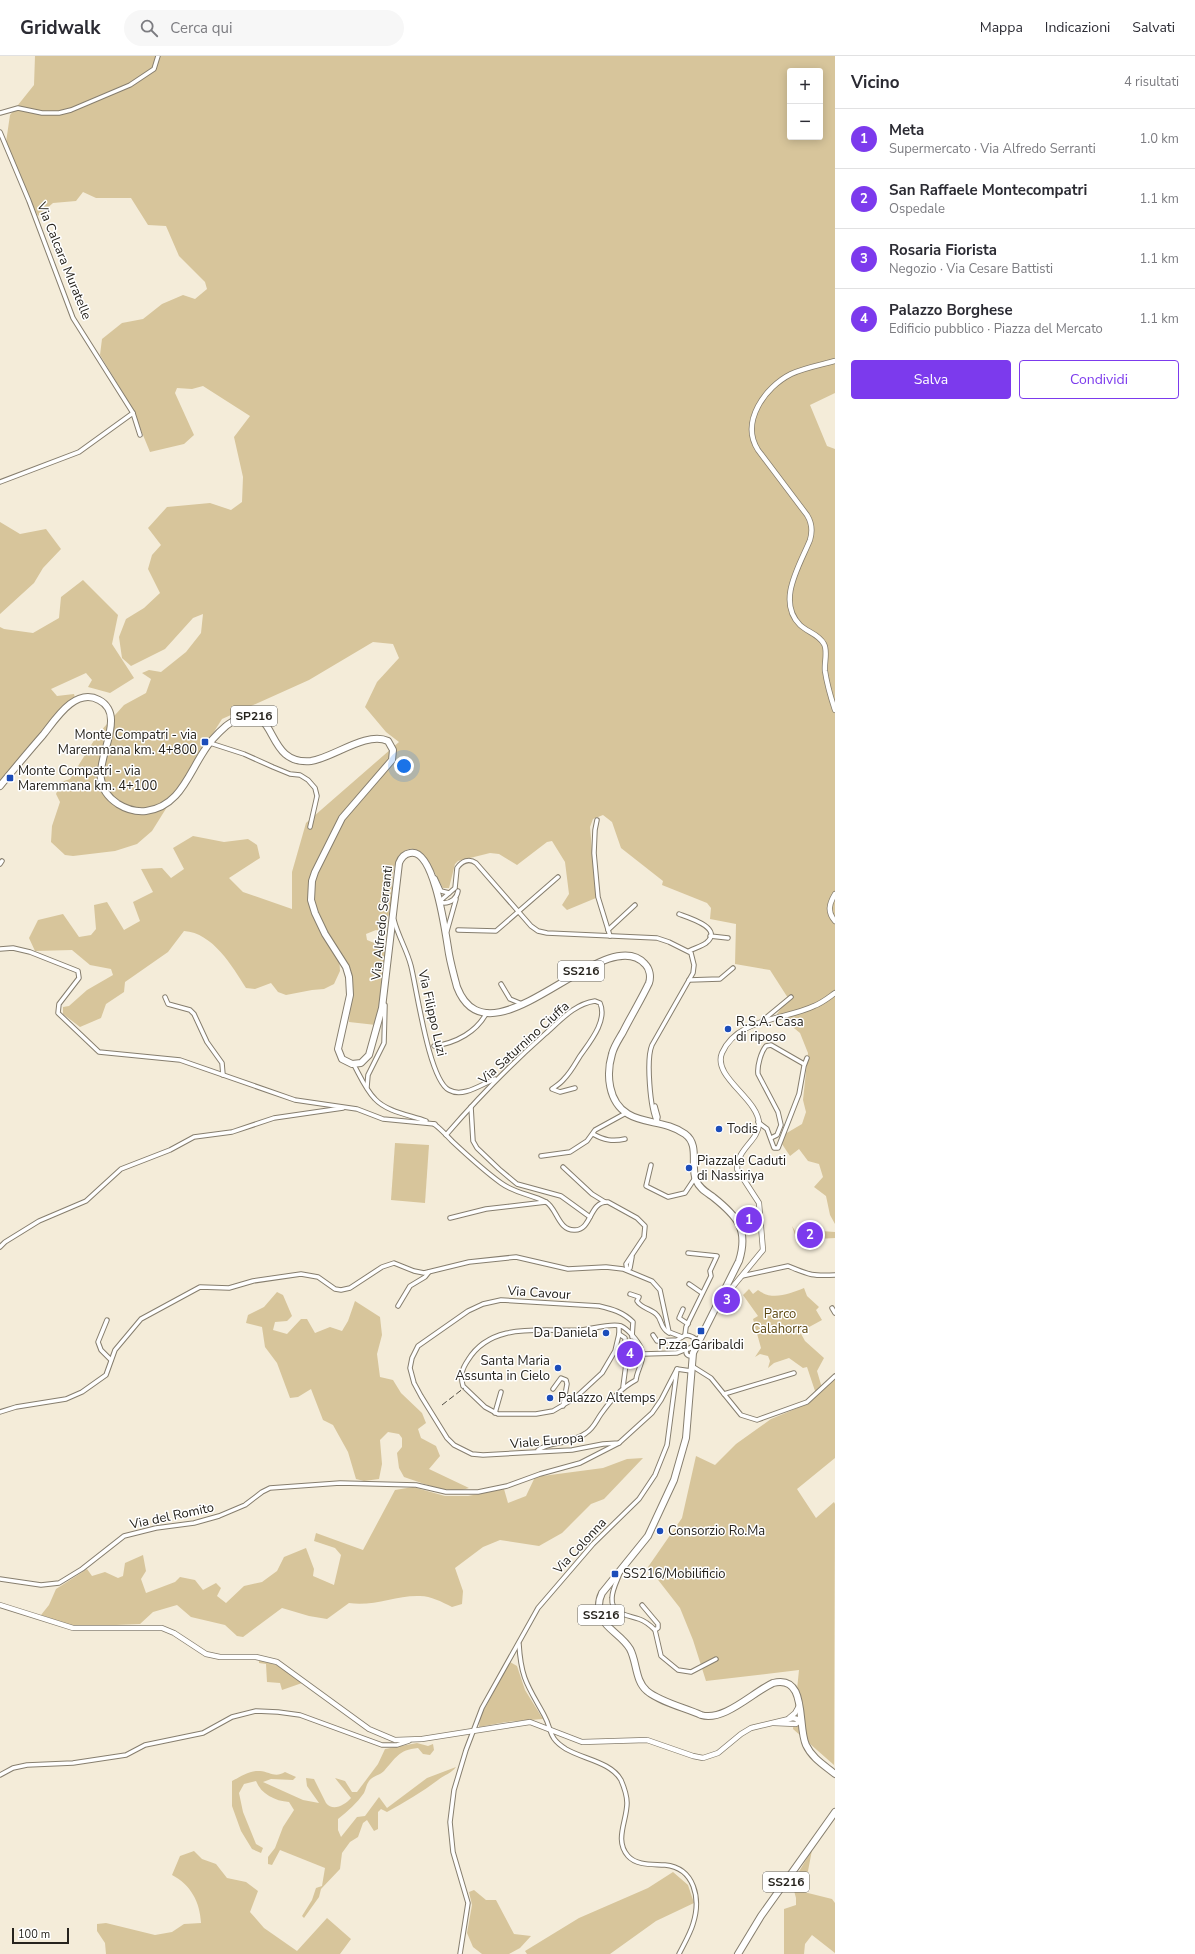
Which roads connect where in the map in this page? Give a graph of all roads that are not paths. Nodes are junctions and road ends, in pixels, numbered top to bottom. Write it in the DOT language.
graph roads {
  1 [pos="158,56"];
  2 [pos="0,113"];
  3 [pos="0,132"];
  4 [pos="835,361"];
  5 [pos="133,413"];
  6 [pos="140,435"];
  7 [pos="0,482"];
  8 [pos="835,710"];
  9 [pos="210,743"];
  10 [pos="0,786"];
  11 [pos="597,820"];
  12 [pos="310,827"];
  13 [pos="464,861"];
  14 [pos="426,865"];
  15 [pos="558,877"];
  16 [pos="458,891"];
  17 [pos="450,893"];
  18 [pos="835,894"];
  19 [pos="440,901"];
  20 [pos="635,906"];
  21 [pos="517,912"];
  22 [pos="394,913"];
  23 [pos="679,914"];
  24 [pos="835,921"];
  25 [pos="458,930"];
  26 [pos="608,930"];
  27 [pos="610,936"];
  28 [pos="710,936"];
  29 [pos="447,938"];
  30 [pos="728,938"];
  31 [pos="0,949"];
  32 [pos="689,951"];
  33 [pos="733,968"];
  34 [pos="689,980"];
  35 [pos="501,984"];
  36 [pos="835,993"];
  37 [pos="385,996"];
  38 [pos="165,997"];
  39 [pos="791,997"];
  40 [pos="523,1005"];
  41 [pos="488,1012"];
  42 [pos="761,1022"];
  43 [pos="434,1046"];
  44 [pos="808,1058"];
  45 [pos="804,1064"];
  46 [pos="354,1065"];
  47 [pos="223,1075"];
  48 [pos="496,1079"];
  49 [pos="575,1088"];
  50 [pos="473,1089"];
  51 [pos="368,1090"];
  52 [pos="480,1096"];
  53 [pos="344,1107"];
  54 [pos="471,1108"];
  55 [pos="655,1111"];
  56 [pos="626,1113"];
  57 [pos="646,1120"];
  58 [pos="657,1122"];
  59 [pos="758,1122"];
  60 [pos="435,1124"];
  61 [pos="669,1126"];
  62 [pos="593,1134"];
  63 [pos="446,1135"];
  64 [pos="771,1138"];
  65 [pos="625,1139"];
  66 [pos="541,1156"];
  67 [pos="651,1165"];
  68 [pos="563,1167"];
  69 [pos="695,1178"];
  70 [pos="547,1202"];
  71 [pos="608,1202"];
  72 [pos="590,1216"];
  73 [pos="450,1218"];
  74 [pos="0,1247"];
  75 [pos="688,1253"];
  76 [pos="630,1262"];
  77 [pos="617,1268"];
  78 [pos="627,1270"];
  79 [pos="429,1272"];
  80 [pos="638,1274"];
  81 [pos="835,1274"];
  82 [pos="741,1277"];
  83 [pos="689,1284"];
  84 [pos="702,1293"];
  85 [pos="630,1294"];
  86 [pos="718,1304"];
  87 [pos="398,1306"];
  88 [pos="832,1308"];
  89 [pos="683,1309"];
  90 [pos="835,1313"];
  91 [pos="107,1320"];
  92 [pos="688,1324"];
  93 [pos="619,1326"];
  94 [pos="619,1334"];
  95 [pos="672,1334"];
  96 [pos="653,1335"];
  97 [pos="683,1336"];
  98 [pos="632,1337"];
  99 [pos="699,1341"];
  100 [pos="689,1352"];
  101 [pos="677,1353"];
  102 [pos="643,1354"];
  103 [pos="111,1360"];
  104 [pos="692,1367"];
  105 [pos="677,1369"];
  106 [pos="410,1372"];
  107 [pos="794,1373"];
  108 [pos="835,1376"];
  109 [pos="623,1387"];
  110 [pos="553,1389"];
  111 [pos="501,1392"];
  112 [pos="724,1394"];
  113 [pos="563,1406"];
  114 [pos="0,1412"];
  115 [pos="495,1413"];
  116 [pos="619,1443"];
  117 [pos="537,1451"];
  118 [pos="620,1572"];
  119 [pos="0,1579"];
  120 [pos="0,1605"];
  121 [pos="642,1605"];
  122 [pos="655,1630"];
  123 [pos="519,1644"];
  124 [pos="716,1659"];
  125 [pos="799,1706"];
  126 [pos="783,1720"];
  127 [pos="801,1720"];
  128 [pos="774,1723"];
  129 [pos="791,1724"];
  130 [pos="548,1728"];
  131 [pos="474,1730"];
  132 [pos="803,1734"];
  133 [pos="410,1740"];
  134 [pos="835,1774"];
  135 [pos="0,1775"];
  136 [pos="835,1812"];
  137 [pos="460,1954"];
  138 [pos="679,1954"];
  139 [pos="738,1954"];
  1 -- 2 [label="street"];
  3 -- 5 [label="street, Via Calcara Muratelle"];
  4 -- 8 [label="street"];
  5 -- 6 [label="street, Via Calcara Muratelle"];
  5 -- 7 [label="street"];
  9 -- 10 [label="main road, SP216"];
  9 -- 12 [label="street"];
  9 -- 46 [label="main road, Via Alfredo Serranti / SP216"];
  11 -- 26 [label="street"];
  13 -- 16 [label="street"];
  13 -- 17 [label="street"];
  13 -- 21 [label="street"];
  14 -- 17 [label="street"];
  14 -- 19 [label="main road, Via Alfredo Serranti / SS216"];
  14 -- 22 [label="main road, Via Alfredo Serranti / SS216"];
  15 -- 21 [label="street"];
  16 -- 19 [label="street"];
  16 -- 29 [label="street"];
  17 -- 19 [label="street"];
  18 -- 24 [label="street"];
  19 -- 29 [label="main road, Via Alfredo Serranti / SS216"];
  20 -- 26 [label="street"];
  21 -- 25 [label="street"];
  21 -- 27 [label="street"];
  22 -- 37 [label="main road, Via Alfredo Serranti / SS216"];
  22 -- 50 [label="street, Via Filippo Luzi"];
  23 -- 28 [label="street"];
  26 -- 27 [label="street"];
  27 -- 32 [label="street"];
  28 -- 30 [label="street"];
  28 -- 32 [label="street"];
  29 -- 41 [label="main road, Via Alfredo Serranti / SS216"];
  31 -- 47 [label="street"];
  32 -- 34 [label="street"];
  33 -- 34 [label="street"];
  34 -- 55 [label="street"];
  35 -- 40 [label="street"];
  36 -- 42 [label="street"];
  37 -- 46 [label="main road, Via Alfredo Serranti / SS216"];
  37 -- 51 [label="street"];
  38 -- 47 [label="street"];
  39 -- 42 [label="street"];
  40 -- 41 [label="main road, Via Alfredo Serranti / SS216"];
  40 -- 56 [label="main road, Via Alfredo Serranti / SS216"];
  41 -- 43 [label="street"];
  42 -- 59 [label="street"];
  44 -- 45 [label="street"];
  45 -- 64 [label="street"];
  45 -- 64 [label="street"];
  46 -- 51 [label="street"];
  47 -- 53 [label="street"];
  48 -- 49 [label="street, Via Saturnino Ciuffa"];
  48 -- 50 [label="street, Via Filippo Luzi"];
  48 -- 52 [label="street, Via Saturnino Ciuffa"];
  50 -- 52 [label="street"];
  51 -- 60 [label="street"];
  52 -- 54 [label="street, Via Saturnino Ciuffa"];
  53 -- 60 [label="street"];
  53 -- 74 [label="street"];
  54 -- 63 [label="street, Via Saturnino Ciuffa"];
  54 -- 72 [label="street"];
  55 -- 57 [label="street"];
  55 -- 58 [label="street"];
  55 -- 61 [label="street"];
  56 -- 57 [label="main road"];
  56 -- 62 [label="street"];
  57 -- 58 [label="main road"];
  58 -- 61 [label="main road"];
  59 -- 64 [label="street"];
  59 -- 82 [label="street"];
  60 -- 63 [label="street"];
  61 -- 69 [label="main road"];
  62 -- 65 [label="street"];
  62 -- 66 [label="street"];
  63 -- 70 [label="street"];
  67 -- 69 [label="street"];
  68 -- 71 [label="street"];
  69 -- 86 [label="main road, SS216"];
  70 -- 72 [label="street"];
  70 -- 73 [label="street"];
  71 -- 72 [label="street"];
  71 -- 76 [label="street"];
  75 -- 84 [label="street"];
  76 -- 77 [label="street"];
  76 -- 78 [label="street"];
  76 -- 80 [label="street"];
  77 -- 78 [label="street"];
  77 -- 79 [label="street"];
  78 -- 80 [label="street"];
  79 -- 87 [label="street"];
  79 -- 103 [label="street"];
  80 -- 95 [label="street"];
  81 -- 82 [label="street"];
  82 -- 86 [label="street"];
  83 -- 84 [label="street"];
  84 -- 92 [label="street"];
  85 -- 95 [label="street"];
  86 -- 99 [label="main road, SS216"];
  88 -- 90 [label="street"];
  89 -- 92 [label="street"];
  91 -- 103 [label="street"];
  92 -- 97 [label="street"];
  93 -- 94 [label="street"];
  93 -- 98 [label="street"];
  93 -- 115 [label="street"];
  94 -- 109 [label="street"];
  94 -- 113 [label="street"];
  95 -- 97 [label="street"];
  96 -- 97 [label="street"];
  97 -- 99 [label="street"];
  98 -- 102 [label="street"];
  98 -- 106 [label="street, Via Cavour"];
  99 -- 100 [label="main road, SS216"];
  100 -- 101 [label="street"];
  100 -- 101 [label="street"];
  100 -- 104 [label="main road, SS216"];
  101 -- 102 [label="street"];
  102 -- 109 [label="street"];
  103 -- 114 [label="street"];
  104 -- 105 [label="street"];
  104 -- 112 [label="street"];
  104 -- 118 [label="main road, SS216"];
  105 -- 116 [label="street"];
  105 -- 123 [label="street, Via Colonna"];
  106 -- 117 [label="street, Viale Europa"];
  107 -- 112 [label="street"];
  108 -- 112 [label="street"];
  109 -- 117 [label="street"];
  110 -- 113 [label="street"];
  111 -- 115 [label="street"];
  113 -- 115 [label="street"];
  116 -- 117 [label="street, Viale Europa"];
  116 -- 119 [label="street, Via del Romito"];
  118 -- 122 [label="street"];
  118 -- 125 [label="main road, SS216"];
  120 -- 133 [label="street"];
  121 -- 122 [label="street"];
  122 -- 124 [label="street"];
  123 -- 130 [label="street"];
  123 -- 131 [label="street, Via Colonna"];
  125 -- 126 [label="street"];
  125 -- 127 [label="main road, SS216"];
  126 -- 127 [label="street"];
  126 -- 128 [label="street"];
  127 -- 129 [label="street"];
  127 -- 132 [label="main road, SS216"];
  128 -- 129 [label="street"];
  128 -- 130 [label="street"];
  129 -- 132 [label="street"];
  130 -- 131 [label="street"];
  130 -- 138 [label="street"];
  131 -- 133 [label="street"];
  131 -- 137 [label="street, Via Colonna"];
  132 -- 134 [label="main road, SS216"];
  133 -- 135 [label="street"];
  136 -- 139 [label="main road, SS216"];
}
